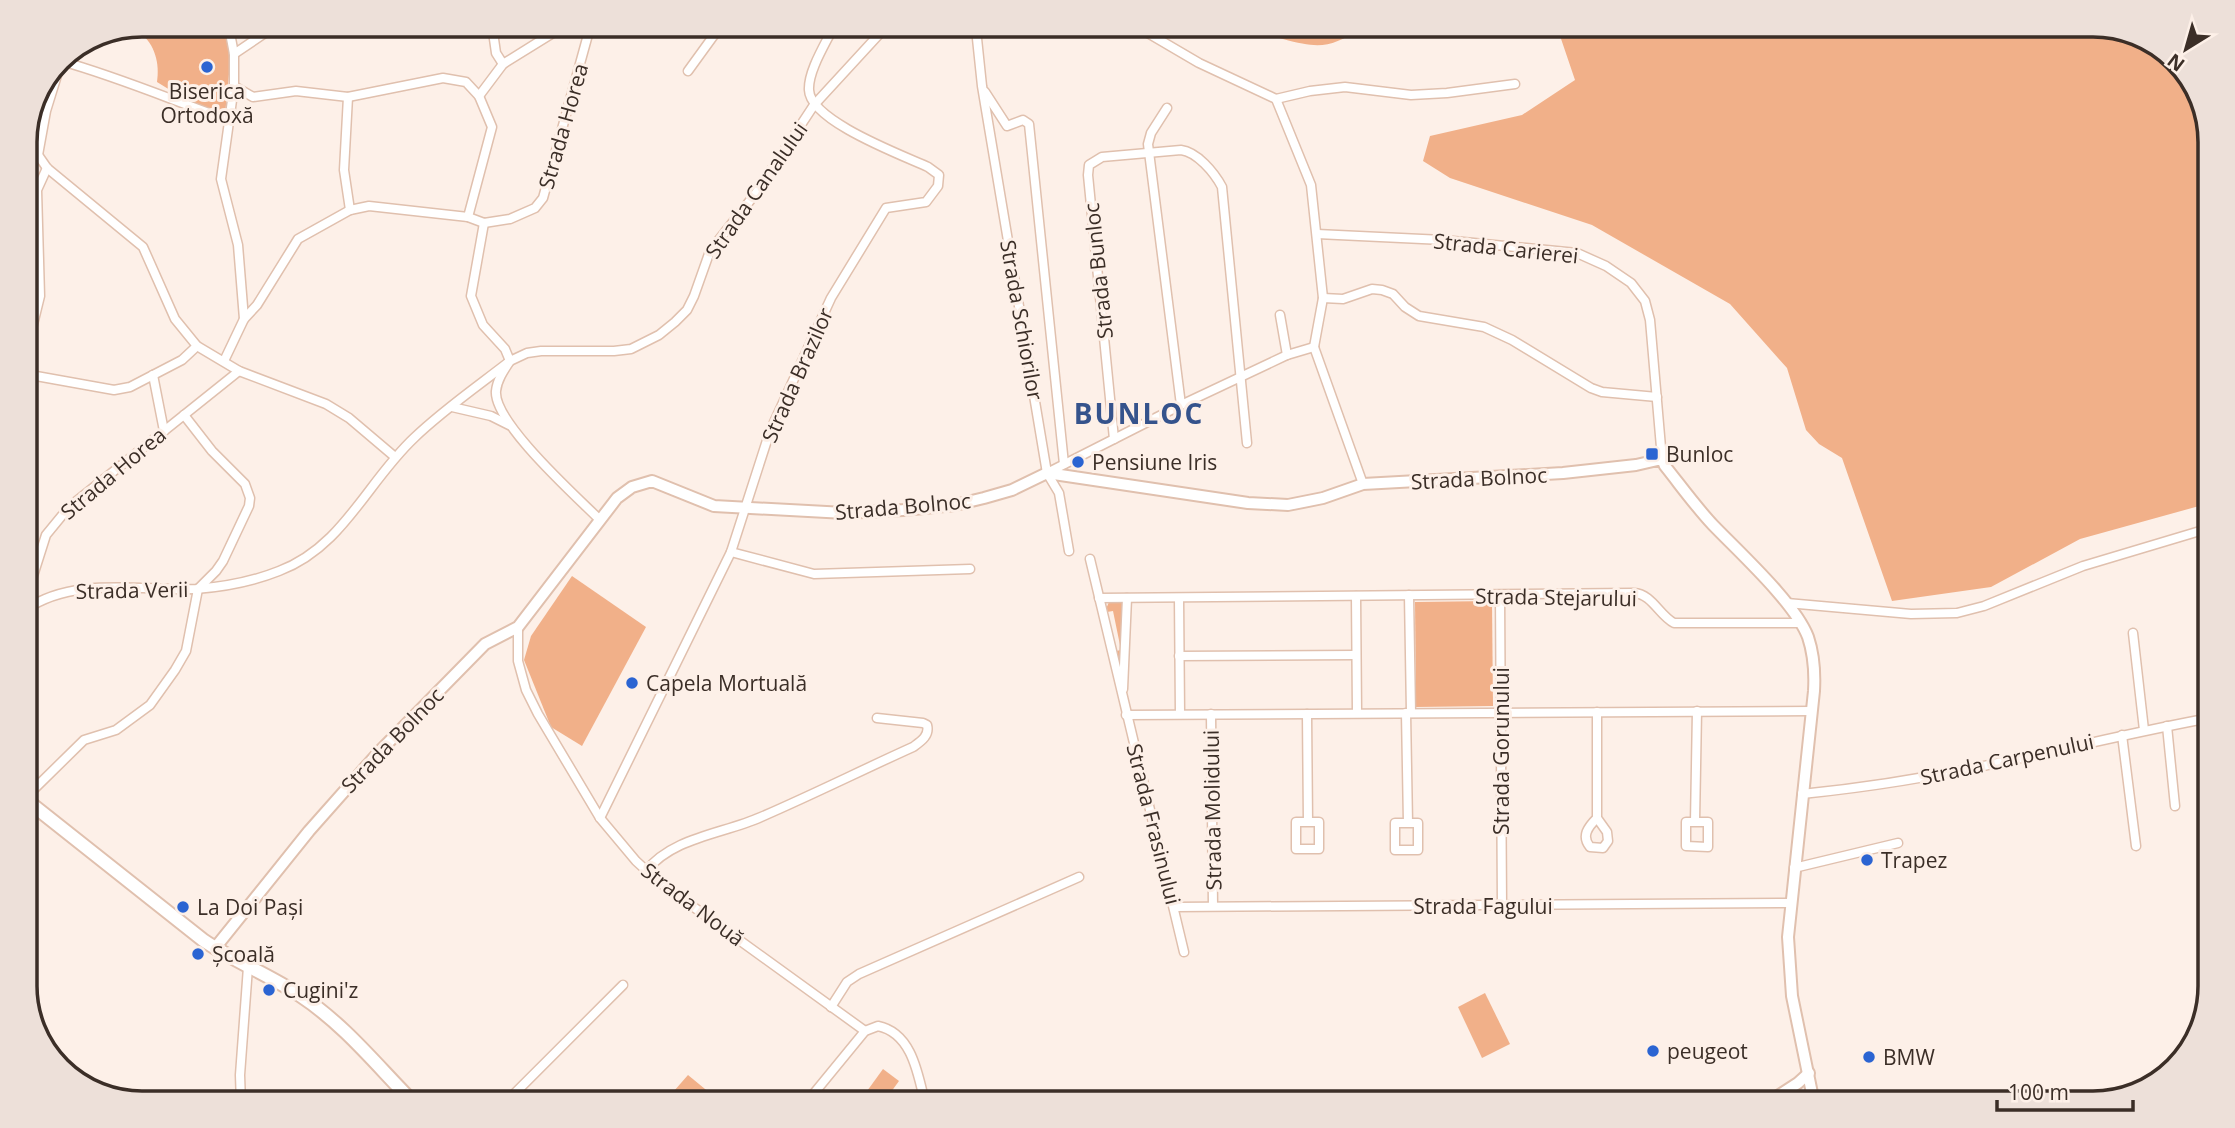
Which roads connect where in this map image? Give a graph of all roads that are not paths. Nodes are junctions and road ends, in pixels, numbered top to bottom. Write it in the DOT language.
graph roads {
  1 [pos="231,37"];
  2 [pos="259,37"];
  3 [pos="493,37"];
  4 [pos="546,37"];
  5 [pos="587,37"];
  6 [pos="713,37"];
  7 [pos="828,37"];
  8 [pos="877,37"];
  9 [pos="977,37"];
  10 [pos="1155,37"];
  11 [pos="234,54"];
  12 [pos="74,62"];
  13 [pos="503,64"];
  14 [pos="688,71"];
  15 [pos="1515,84"];
  16 [pos="234,86"];
  17 [pos="982,86"];
  18 [pos="53,88"];
  19 [pos="480,96"];
  20 [pos="348,97"];
  21 [pos="1276,99"];
  22 [pos="814,105"];
  23 [pos="1167,108"];
  24 [pos="231,121"];
  25 [pos="1149,152"];
  26 [pos="38,155"];
  27 [pos="47,168"];
  28 [pos="37,190"];
  29 [pos="37,190"];
  30 [pos="350,210"];
  31 [pos="468,217"];
  32 [pos="484,223"];
  33 [pos="1317,234"];
  34 [pos="1323,298"];
  35 [pos="37,308"];
  36 [pos="1280,315"];
  37 [pos="244,319"];
  38 [pos="197,346"];
  39 [pos="1314,348"];
  40 [pos="1287,355"];
  41 [pos="224,361"];
  42 [pos="510,361"];
  43 [pos="239,371"];
  44 [pos="153,375"];
  45 [pos="37,376"];
  46 [pos="1239,377"];
  47 [pos="1657,397"];
  48 [pos="1181,405"];
  49 [pos="452,407"];
  50 [pos="184,415"];
  51 [pos="509,425"];
  52 [pos="164,431"];
  53 [pos="1114,439"];
  54 [pos="1247,443"];
  55 [pos="395,457"];
  56 [pos="1662,459"];
  57 [pos="1064,464"];
  58 [pos="1047,472"];
  59 [pos="1363,484"];
  60 [pos="746,509"];
  61 [pos="600,520"];
  62 [pos="2198,532"];
  63 [pos="1069,551"];
  64 [pos="731,552"];
  65 [pos="1090,559"];
  66 [pos="37,560"];
  67 [pos="970,569"];
  68 [pos="198,589"];
  69 [pos="1409,595"];
  70 [pos="1500,595"];
  71 [pos="1356,596"];
  72 [pos="1099,598"];
  73 [pos="1127,598"];
  74 [pos="1179,598"];
  75 [pos="1787,603"];
  76 [pos="37,604"];
  77 [pos="1801,623"];
  78 [pos="518,627"];
  79 [pos="2133,633"];
  80 [pos="1356,655"];
  81 [pos="1180,656"];
  82 [pos="1122,697"];
  83 [pos="1812,710"];
  84 [pos="1697,711"];
  85 [pos="1597,712"];
  86 [pos="1307,713"];
  87 [pos="1356,713"];
  88 [pos="1408,713"];
  89 [pos="1500,713"];
  90 [pos="1180,714"];
  91 [pos="1211,714"];
  92 [pos="1126,715"];
  93 [pos="877,718"];
  94 [pos="2198,720"];
  95 [pos="2167,726"];
  96 [pos="2144,730"];
  97 [pos="2122,735"];
  98 [pos="37,787"];
  99 [pos="1802,794"];
  100 [pos="2175,806"];
  101 [pos="37,808"];
  102 [pos="600,818"];
  103 [pos="1597,818"];
  104 [pos="1308,822"];
  105 [pos="1695,822"];
  106 [pos="1408,823"];
  107 [pos="1898,843"];
  108 [pos="2136,846"];
  109 [pos="1794,868"];
  110 [pos="646,871"];
  111 [pos="1079,877"];
  112 [pos="1791,903"];
  113 [pos="1213,906"];
  114 [pos="1502,906"];
  115 [pos="1175,907"];
  116 [pos="215,948"];
  117 [pos="1184,952"];
  118 [pos="248,967"];
  119 [pos="623,985"];
  120 [pos="831,1007"];
  121 [pos="865,1031"];
  122 [pos="1809,1073"];
  123 [pos="241,1091"];
  124 [pos="402,1091"];
  125 [pos="518,1091"];
  126 [pos="817,1091"];
  127 [pos="922,1091"];
  128 [pos="1787,1091"];
  129 [pos="1812,1091"];
  1 -- 11 [label="street"];
  2 -- 11 [label="street"];
  3 -- 13 [label="street"];
  4 -- 13 [label="street"];
  5 -- 32 [label="street, Strada Horea"];
  6 -- 14 [label="street"];
  7 -- 22 [label="street"];
  8 -- 22 [label="street, Strada Canalului"];
  9 -- 17 [label="street, Strada Schiorilor"];
  10 -- 21 [label="street"];
  11 -- 16 [label="street"];
  12 -- 24 [label="street"];
  13 -- 19 [label="street"];
  15 -- 21 [label="street"];
  16 -- 20 [label="street"];
  16 -- 24 [label="street"];
  17 -- 57 [label="street, Strada Schiorilor"];
  17 -- 58 [label="street, Strada Schiorilor"];
  18 -- 26 [label="street"];
  19 -- 20 [label="street"];
  19 -- 31 [label="street"];
  20 -- 30 [label="street"];
  21 -- 33 [label="street"];
  22 -- 42 [label="street, Strada Canalului"];
  22 -- 60 [label="street, Strada Brazilor"];
  23 -- 25 [label="street"];
  24 -- 37 [label="street"];
  25 -- 46 [label="street, Strada Bunloc"];
  25 -- 48 [label="street"];
  25 -- 53 [label="street, Strada Bunloc"];
  26 -- 27 [label="street"];
  27 -- 29 [label="street"];
  27 -- 38 [label="street"];
  28 -- 35 [label="street"];
  30 -- 31 [label="street"];
  30 -- 37 [label="street"];
  31 -- 32 [label="street"];
  32 -- 42 [label="street"];
  33 -- 34 [label="street"];
  33 -- 47 [label="street, Strada Carierei"];
  34 -- 39 [label="street"];
  34 -- 47 [label="street"];
  36 -- 40 [label="street"];
  37 -- 41 [label="street"];
  38 -- 41 [label="street"];
  38 -- 44 [label="street"];
  39 -- 40 [label="street"];
  39 -- 59 [label="street"];
  40 -- 46 [label="street"];
  41 -- 43 [label="street"];
  42 -- 49 [label="street, Strada Canalului"];
  42 -- 51 [label="street"];
  43 -- 50 [label="street, Strada Horea"];
  43 -- 55 [label="street"];
  44 -- 45 [label="street"];
  44 -- 52 [label="street"];
  46 -- 48 [label="street"];
  46 -- 54 [label="street"];
  47 -- 56 [label="street, Strada Carierei"];
  48 -- 53 [label="street"];
  49 -- 51 [label="street"];
  49 -- 55 [label="street, Strada Canalului"];
  50 -- 52 [label="street, Strada Horea"];
  50 -- 68 [label="street, Strada Verii"];
  51 -- 61 [label="street"];
  52 -- 66 [label="street, Strada Horea"];
  53 -- 57 [label="street"];
  55 -- 68 [label="street, Strada Canalului"];
  56 -- 59 [label="street, Strada Bolnoc"];
  56 -- 75 [label="street"];
  57 -- 58 [label="street"];
  58 -- 59 [label="street, Strada Bolnoc"];
  58 -- 60 [label="street, Strada Bolnoc"];
  58 -- 63 [label="street, Strada Schiorilor"];
  60 -- 61 [label="street, Strada Bolnoc"];
  60 -- 64 [label="street, Strada Brazilor"];
  61 -- 78 [label="street, Strada Bolnoc"];
  62 -- 75 [label="street"];
  64 -- 67 [label="street"];
  64 -- 102 [label="street, Strada Brazilor"];
  65 -- 72 [label="street, Strada Frasinului"];
  68 -- 76 [label="street, Strada Verii"];
  68 -- 98 [label="street"];
  69 -- 70 [label="street, Strada Stejarului"];
  69 -- 71 [label="street, Strada Stejarului"];
  69 -- 88 [label="street"];
  70 -- 77 [label="street, Strada Stejarului"];
  70 -- 89 [label="street, Strada Gorunului"];
  71 -- 74 [label="street, Strada Stejarului"];
  71 -- 80 [label="street"];
  72 -- 73 [label="street, Strada Stejarului"];
  72 -- 82 [label="street, Strada Frasinului"];
  73 -- 74 [label="street, Strada Stejarului"];
  73 -- 82 [label="street, Strada Frasinului"];
  74 -- 81 [label="street"];
  75 -- 77 [label="street"];
  77 -- 83 [label="street"];
  78 -- 102 [label="street, Strada Nouă"];
  78 -- 116 [label="street, Strada Bolnoc"];
  79 -- 96 [label="street"];
  80 -- 81 [label="street"];
  80 -- 87 [label="street"];
  81 -- 90 [label="street"];
  82 -- 92 [label="street, Strada Frasinului"];
  83 -- 84 [label="street, Strada Molidului"];
  83 -- 99 [label="street"];
  84 -- 85 [label="street, Strada Molidului"];
  84 -- 105 [label="street"];
  85 -- 89 [label="street, Strada Molidului"];
  85 -- 103 [label="street"];
  86 -- 87 [label="street, Strada Molidului"];
  86 -- 91 [label="street, Strada Molidului"];
  86 -- 104 [label="street"];
  87 -- 88 [label="street, Strada Molidului"];
  88 -- 89 [label="street, Strada Molidului"];
  88 -- 106 [label="street"];
  89 -- 114 [label="street, Strada Gorunului"];
  90 -- 91 [label="street, Strada Molidului"];
  90 -- 92 [label="street, Strada Molidului"];
  91 -- 113 [label="street, Strada Molidului"];
  92 -- 115 [label="street, Strada Frasinului"];
  93 -- 110 [label="street"];
  94 -- 95 [label="street, Strada Carpenului"];
  95 -- 96 [label="street, Strada Carpenului"];
  95 -- 100 [label="street"];
  96 -- 97 [label="street, Strada Carpenului"];
  97 -- 99 [label="street, Strada Carpenului"];
  97 -- 108 [label="street"];
  99 -- 109 [label="street"];
  101 -- 116 [label="main road"];
  102 -- 110 [label="street, Strada Nouă"];
  104 -- 104 [label="street"];
  106 -- 106 [label="street"];
  107 -- 109 [label="street"];
  109 -- 112 [label="street"];
  110 -- 120 [label="street, Strada Nouă"];
  111 -- 120 [label="street"];
  112 -- 114 [label="street, Strada Fagului"];
  112 -- 122 [label="street"];
  113 -- 114 [label="street, Strada Fagului"];
  113 -- 115 [label="street, Strada Fagului"];
  115 -- 117 [label="street, Strada Frasinului"];
  116 -- 118 [label="main road"];
  118 -- 123 [label="street"];
  118 -- 124 [label="main road"];
  119 -- 125 [label="street"];
  120 -- 121 [label="street, Strada Nouă"];
  121 -- 126 [label="street"];
  121 -- 127 [label="street, Strada Nouă"];
  122 -- 128 [label="street"];
  122 -- 129 [label="street"];
}
